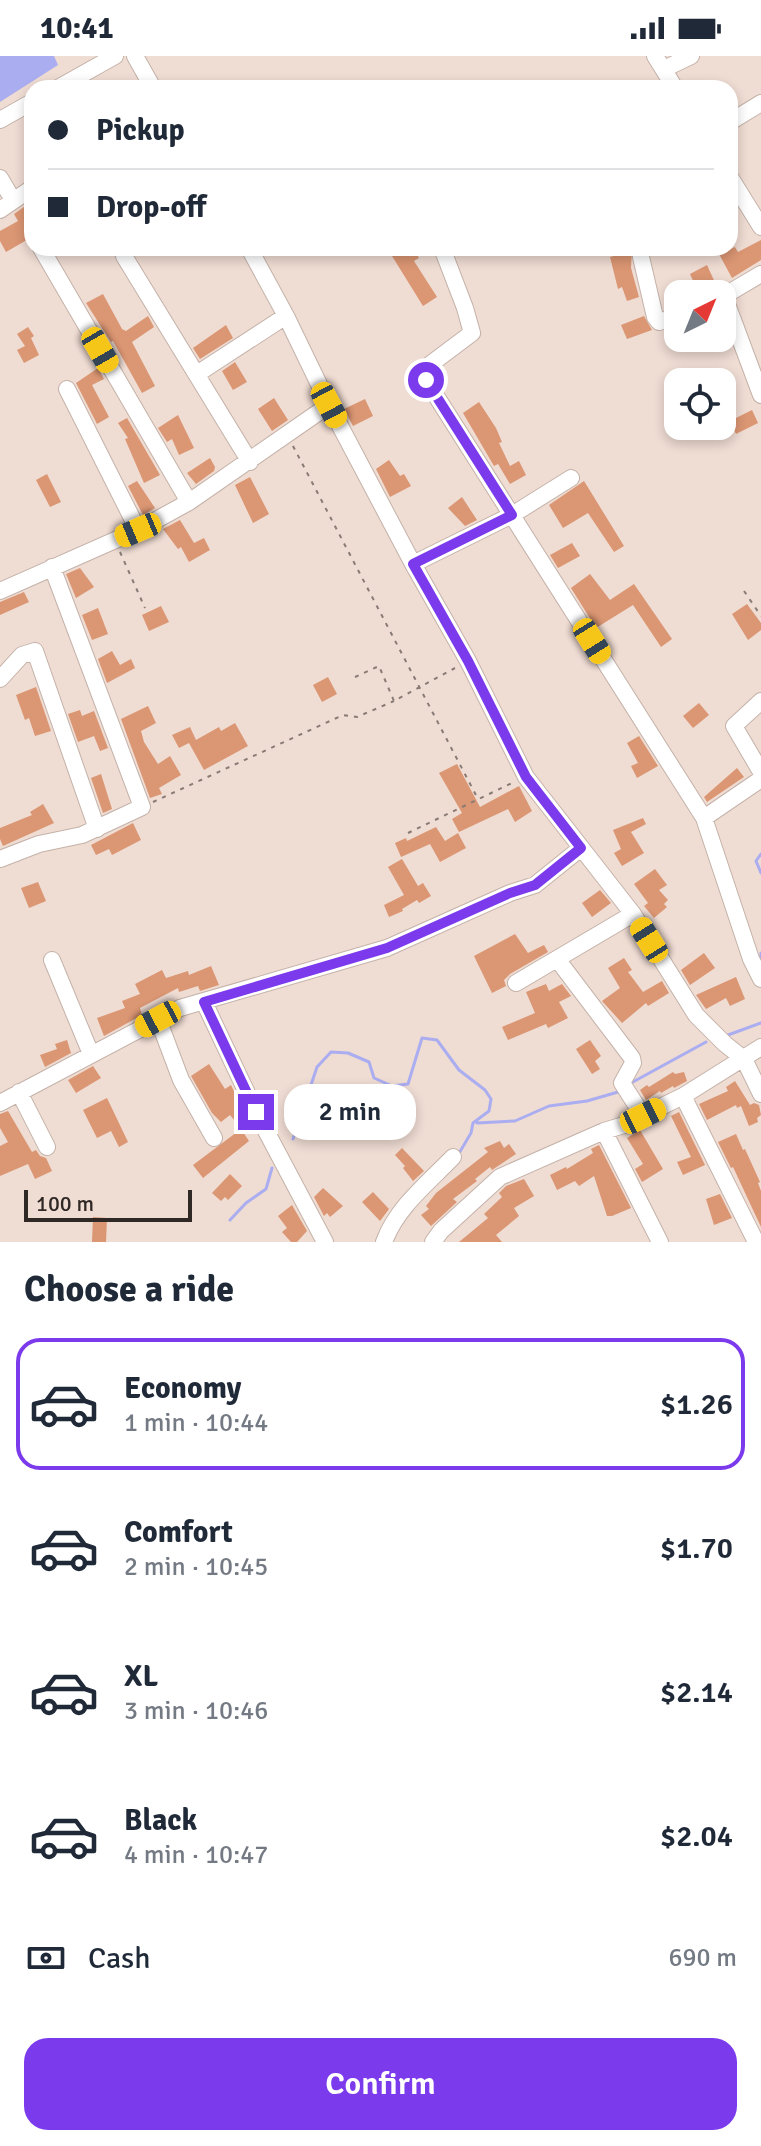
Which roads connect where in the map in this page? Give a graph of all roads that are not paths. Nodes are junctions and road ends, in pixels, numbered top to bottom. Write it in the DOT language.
graph roads {
  1 [pos="115,56"];
  2 [pos="135,56"];
  3 [pos="691,56"];
  4 [pos="659,63"];
  5 [pos="72,80"];
  6 [pos="148,80"];
  7 [pos="670,80"];
  8 [pos="761,103"];
  9 [pos="24,106"];
  10 [pos="738,117"];
  11 [pos="0,120"];
  12 [pos="0,178"];
  13 [pos="738,190"];
  14 [pos="24,193"];
  15 [pos="7,205"];
  16 [pos="761,227"];
  17 [pos="46,256"];
  18 [pos="124,256"];
  19 [pos="253,256"];
  20 [pos="445,256"];
  21 [pos="641,257"];
  22 [pos="761,274"];
  23 [pos="736,288"];
  24 [pos="286,316"];
  25 [pos="664,320"];
  26 [pos="736,320"];
  27 [pos="755,354"];
  28 [pos="197,374"];
  29 [pos="67,389"];
  30 [pos="761,395"];
  31 [pos="329,405"];
  32 [pos="250,462"];
  33 [pos="571,478"];
  34 [pos="189,502"];
  35 [pos="512,515"];
  36 [pos="138,530"];
  37 [pos="413,564"];
  38 [pos="52,567"];
  39 [pos="0,591"];
  40 [pos="0,679"];
  41 [pos="761,701"];
  42 [pos="761,772"];
  43 [pos="761,779"];
  44 [pos="704,818"];
  45 [pos="97,829"];
  46 [pos="581,848"];
  47 [pos="0,859"];
  48 [pos="633,914"];
  49 [pos="557,959"];
  50 [pos="52,960"];
  51 [pos="761,979"];
  52 [pos="516,983"];
  53 [pos="204,1002"];
  54 [pos="158,1019"];
  55 [pos="761,1047"];
  56 [pos="91,1054"];
  57 [pos="744,1059"];
  58 [pos="19,1092"];
  59 [pos="761,1094"];
  60 [pos="683,1096"];
  61 [pos="0,1103"];
  62 [pos="643,1116"];
  63 [pos="604,1131"];
  64 [pos="214,1138"];
  65 [pos="47,1147"];
  66 [pos="453,1157"];
  67 [pos="441,1239"];
  68 [pos="325,1242"];
  69 [pos="384,1242"];
  70 [pos="660,1242"];
  71 [pos="756,1242"];
  1 -- 5 [label="street"];
  2 -- 6 [label="street"];
  3 -- 4 [label="street"];
  4 -- 7 [label="street"];
  8 -- 10 [label="street"];
  9 -- 11 [label="street"];
  12 -- 15 [label="street"];
  13 -- 16 [label="street"];
  14 -- 15 [label="street"];
  17 -- 34 [label="street"];
  18 -- 28 [label="street"];
  19 -- 24 [label="street"];
  20 -- 35 [label="street"];
  21 -- 25 [label="street"];
  22 -- 23 [label="street"];
  24 -- 28 [label="street"];
  24 -- 31 [label="street"];
  26 -- 27 [label="street"];
  27 -- 30 [label="street"];
  28 -- 32 [label="street"];
  29 -- 36 [label="street"];
  31 -- 32 [label="street"];
  31 -- 37 [label="street"];
  32 -- 34 [label="street"];
  33 -- 35 [label="street"];
  34 -- 36 [label="street"];
  35 -- 37 [label="street"];
  35 -- 44 [label="street"];
  36 -- 38 [label="street"];
  37 -- 46 [label="street"];
  38 -- 39 [label="street"];
  38 -- 45 [label="street"];
  40 -- 45 [label="street"];
  41 -- 42 [label="street"];
  43 -- 44 [label="street"];
  44 -- 51 [label="street"];
  45 -- 47 [label="street"];
  46 -- 48 [label="street"];
  46 -- 53 [label="street"];
  48 -- 49 [label="street"];
  48 -- 57 [label="street"];
  49 -- 52 [label="street"];
  49 -- 62 [label="street"];
  50 -- 56 [label="street"];
  53 -- 54 [label="street"];
  53 -- 68 [label="street"];
  54 -- 56 [label="street"];
  54 -- 64 [label="street"];
  55 -- 57 [label="street"];
  56 -- 58 [label="street"];
  57 -- 59 [label="street"];
  57 -- 60 [label="street"];
  58 -- 61 [label="street"];
  58 -- 65 [label="street"];
  60 -- 62 [label="street"];
  60 -- 71 [label="street"];
  62 -- 63 [label="street"];
  63 -- 67 [label="street"];
  63 -- 70 [label="street"];
  66 -- 69 [label="street"];
}
